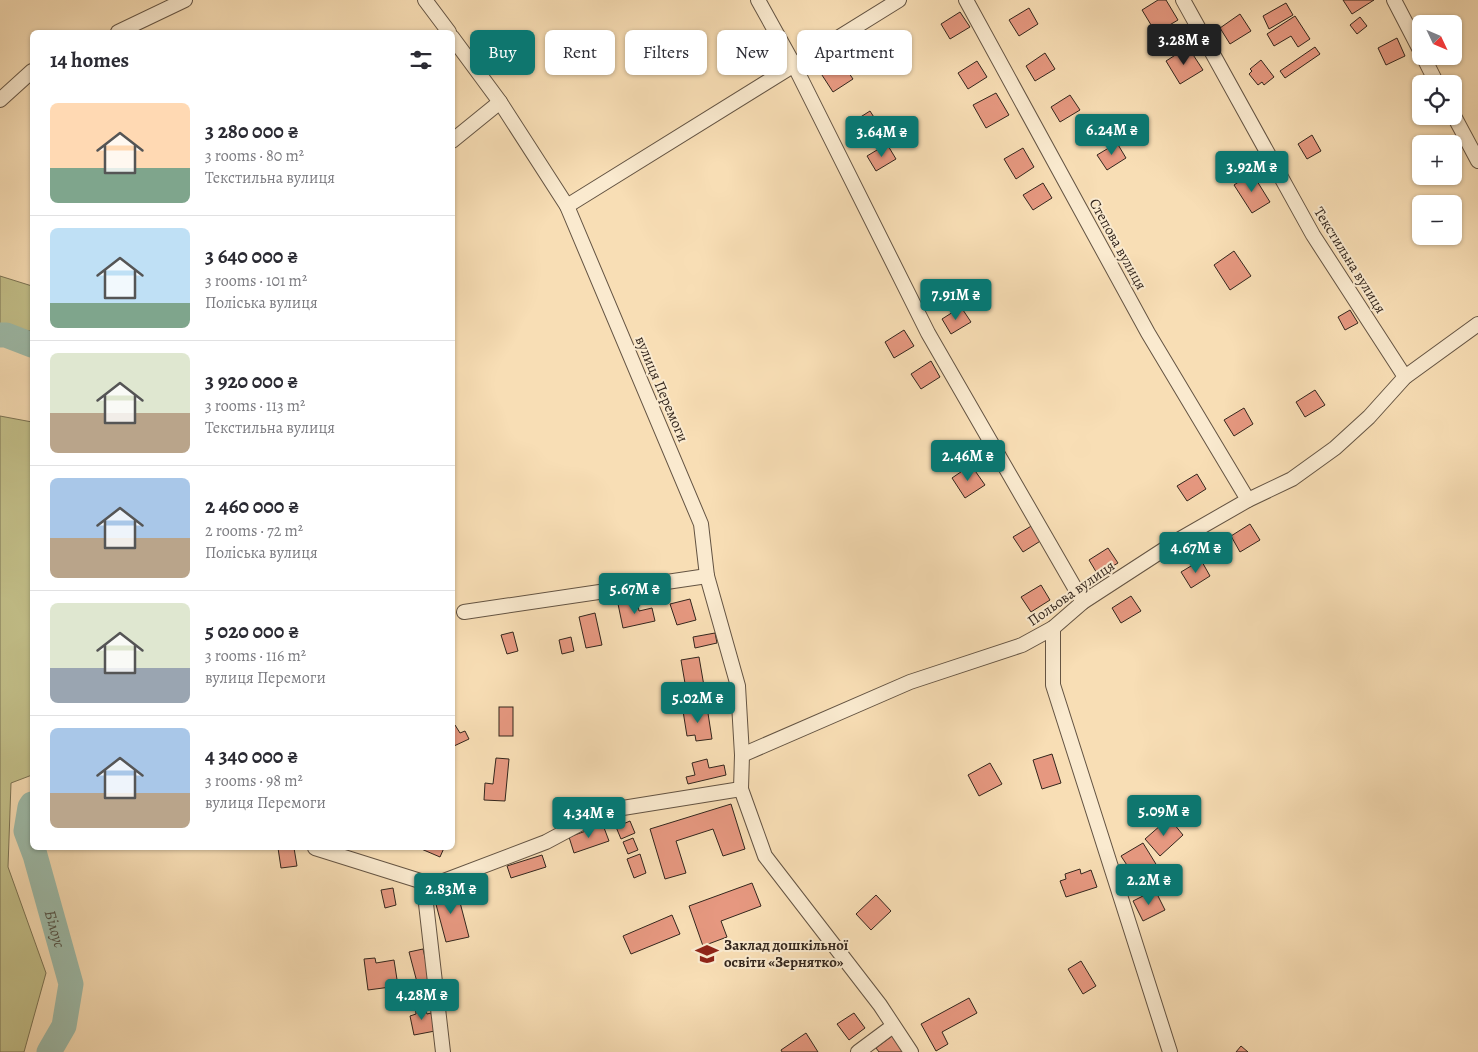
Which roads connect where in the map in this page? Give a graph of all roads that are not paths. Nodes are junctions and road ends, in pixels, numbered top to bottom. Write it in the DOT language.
graph roads {
  1 [pos="185,0"];
  2 [pos="425,0"];
  3 [pos="758,0"];
  4 [pos="899,0"];
  5 [pos="966,0"];
  6 [pos="1182,0"];
  7 [pos="1394,0"];
  8 [pos="122,30"];
  9 [pos="448,30"];
  10 [pos="1412,35"];
  11 [pos="455,41"];
  12 [pos="794,65"];
  13 [pos="30,73"];
  14 [pos="0,100"];
  15 [pos="500,102"];
  16 [pos="1459,125"];
  17 [pos="455,139"];
  18 [pos="1478,161"];
  19 [pos="567,206"];
  20 [pos="1478,324"];
  21 [pos="1406,377"];
  22 [pos="1248,500"];
  23 [pos="707,576"];
  24 [pos="1083,602"];
  25 [pos="464,612"];
  26 [pos="1053,628"];
  27 [pos="742,755"];
  28 [pos="741,789"];
  29 [pos="321,850"];
  30 [pos="433,885"];
  31 [pos="893,1026"];
  32 [pos="442,1052"];
  33 [pos="858,1052"];
  34 [pos="911,1052"];
  35 [pos="1170,1052"];
  1 -- 8 [label="street"];
  2 -- 9 [label="street"];
  3 -- 12 [label="street"];
  4 -- 12 [label="street"];
  5 -- 22 [label="street, Степова вулиця"];
  6 -- 21 [label="street, Текстильна вулиця"];
  7 -- 10 [label="street"];
  11 -- 15 [label="street, вулиця Перемоги"];
  12 -- 19 [label="street"];
  12 -- 24 [label="street"];
  13 -- 14 [label="street"];
  15 -- 17 [label="street"];
  15 -- 19 [label="street, вулиця Перемоги"];
  16 -- 18 [label="street"];
  19 -- 23 [label="street, вулиця Перемоги"];
  20 -- 21 [label="street, Польова вулиця"];
  21 -- 22 [label="street, Польова вулиця"];
  22 -- 24 [label="street, Польова вулиця"];
  23 -- 25 [label="street"];
  23 -- 27 [label="street, вулиця Перемоги"];
  24 -- 26 [label="street, Польова вулиця"];
  26 -- 27 [label="street, Польова вулиця"];
  26 -- 35 [label="street"];
  27 -- 28 [label="street, вулиця Перемоги"];
  28 -- 30 [label="street"];
  28 -- 31 [label="street, вулиця Перемоги"];
  29 -- 30 [label="street"];
  30 -- 32 [label="street"];
  31 -- 33 [label="street"];
  31 -- 34 [label="street, вулиця Перемоги"];
}
